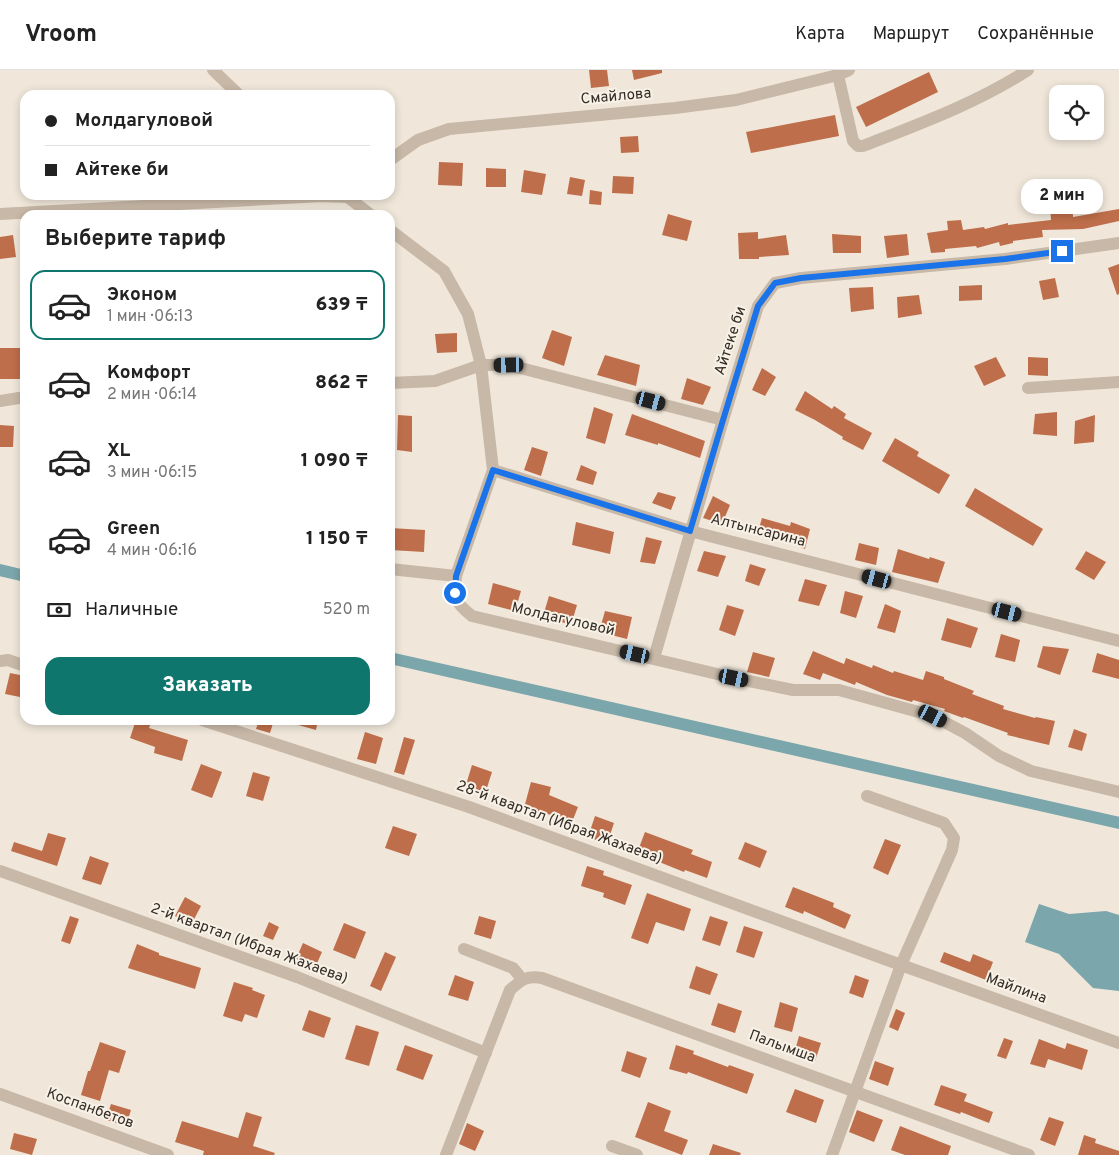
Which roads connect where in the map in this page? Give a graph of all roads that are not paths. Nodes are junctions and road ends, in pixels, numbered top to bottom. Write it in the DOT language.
graph roads {
  1 [pos="213,70"];
  2 [pos="1028,70"];
  3 [pos="844,73"];
  4 [pos="234,90"];
  5 [pos="395,156"];
  6 [pos="250,200"];
  7 [pos="353,200"];
  8 [pos="71,210"];
  9 [pos="365,210"];
  10 [pos="20,213"];
  11 [pos="0,214"];
  12 [pos="395,234"];
  13 [pos="1119,243"];
  14 [pos="482,365"];
  15 [pos="1119,382"];
  16 [pos="395,383"];
  17 [pos="1028,388"];
  18 [pos="20,398"];
  19 [pos="0,401"];
  20 [pos="723,420"];
  21 [pos="493,470"];
  22 [pos="690,531"];
  23 [pos="395,570"];
  24 [pos="456,576"];
  25 [pos="1119,641"];
  26 [pos="654,658"];
  27 [pos="4,661"];
  28 [pos="20,665"];
  29 [pos="217,725"];
  30 [pos="1119,792"];
  31 [pos="867,796"];
  32 [pos="0,871"];
  33 [pos="464,949"];
  34 [pos="901,966"];
  35 [pos="522,979"];
  36 [pos="1119,1043"];
  37 [pos="486,1053"];
  38 [pos="855,1091"];
  39 [pos="0,1094"];
  40 [pos="612,1146"];
  41 [pos="168,1155"];
  42 [pos="446,1155"];
  43 [pos="637,1155"];
  44 [pos="832,1155"];
  45 [pos="1029,1155"];
  1 -- 4 [label="street"];
  2 -- 3 [label="street"];
  3 -- 5 [label="street, Смайлова"];
  6 -- 8 [label="street"];
  7 -- 9 [label="street"];
  10 -- 11 [label="street"];
  12 -- 14 [label="street"];
  13 -- 20 [label="street, Айтеке би"];
  14 -- 16 [label="street"];
  14 -- 20 [label="street"];
  14 -- 21 [label="street"];
  15 -- 17 [label="street"];
  18 -- 19 [label="street"];
  20 -- 22 [label="street, Айтеке би"];
  21 -- 22 [label="street, Алтынсарина"];
  21 -- 24 [label="street, Молдагуловой"];
  22 -- 25 [label="street, Алтынсарина"];
  22 -- 26 [label="street, Айтеке би"];
  23 -- 24 [label="street"];
  24 -- 26 [label="street, Молдагуловой"];
  26 -- 30 [label="street, Молдагуловой"];
  27 -- 28 [label="street"];
  29 -- 34 [label="street, 28-й квартал (Ибрая Жахаева)"];
  31 -- 34 [label="street"];
  32 -- 37 [label="street, 2-й квартал (Ибрая Жахаева)"];
  33 -- 35 [label="street"];
  34 -- 36 [label="street, Майлина"];
  34 -- 38 [label="street"];
  35 -- 37 [label="street"];
  35 -- 38 [label="street, Палымша"];
  37 -- 42 [label="street"];
  38 -- 44 [label="street"];
  38 -- 45 [label="street, Палымша"];
  39 -- 41 [label="street, Коспанбетов"];
  40 -- 43 [label="street"];
}
